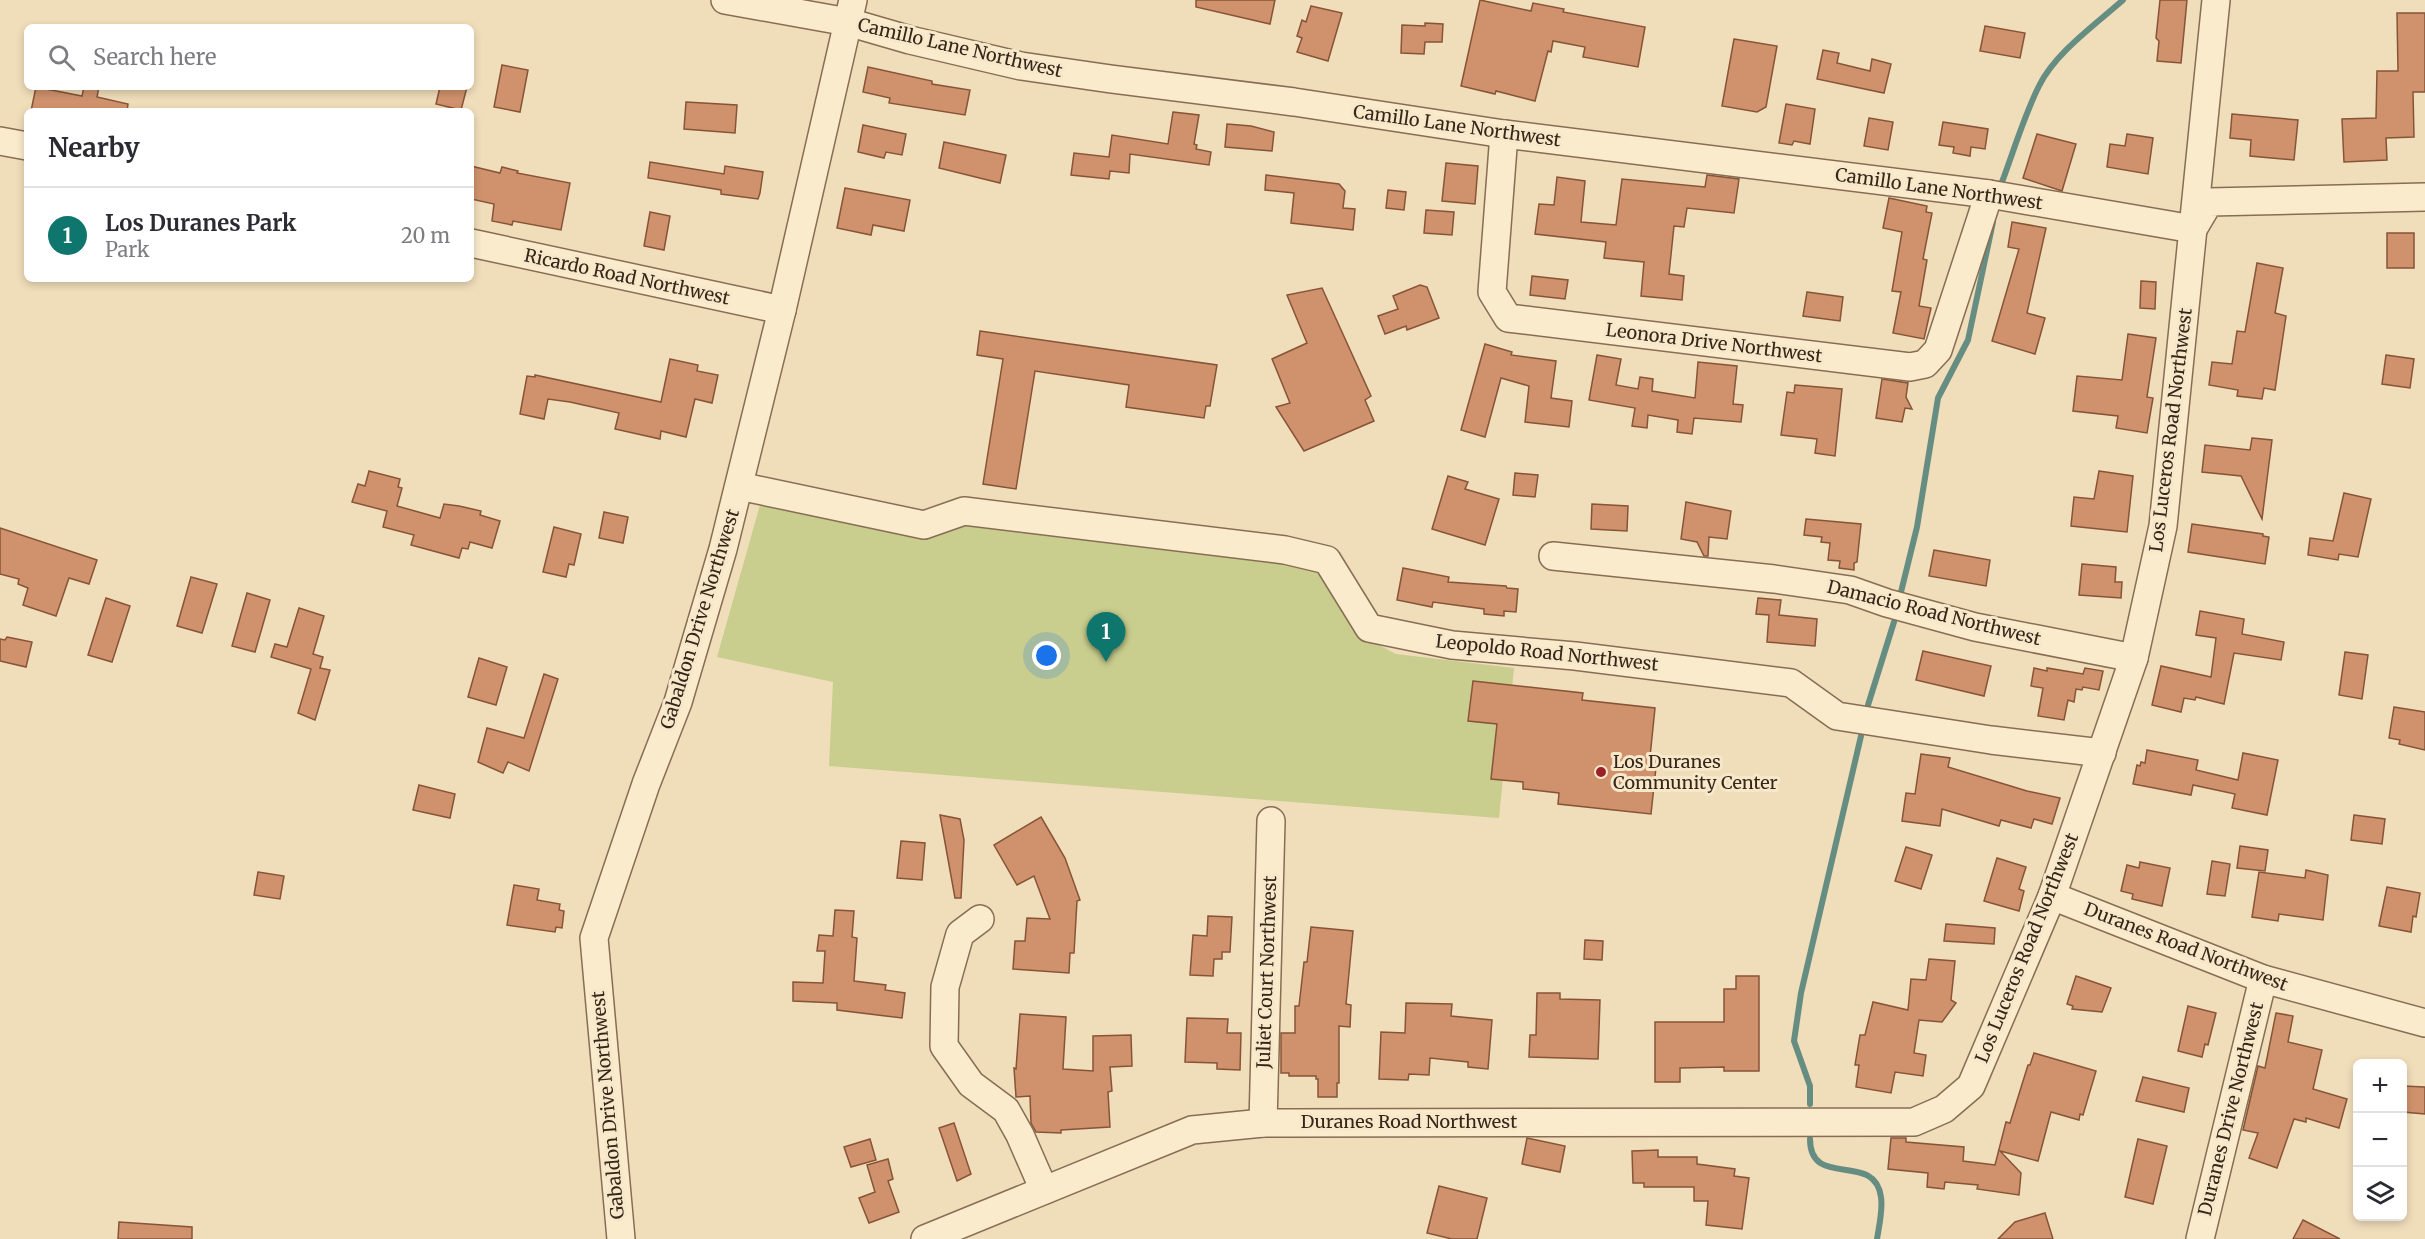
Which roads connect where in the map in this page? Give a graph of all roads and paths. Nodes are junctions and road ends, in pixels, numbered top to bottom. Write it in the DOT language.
graph roads {
  1 [pos="725,0"];
  2 [pos="2216,0"];
  3 [pos="851,11"];
  4 [pos="1504,134"];
  5 [pos="0,141"];
  6 [pos="24,145"];
  7 [pos="1989,194"];
  8 [pos="2425,197"];
  9 [pos="2193,229"];
  10 [pos="474,244"];
  11 [pos="782,310"];
  12 [pos="739,486"];
  13 [pos="1554,556"];
  14 [pos="2134,658"];
  15 [pos="2102,753"];
  16 [pos="1271,821"];
  17 [pos="2052,896"];
  18 [pos="980,919"];
  19 [pos="2263,979"];
  20 [pos="2425,1023"];
  21 [pos="1914,1122"];
  22 [pos="1263,1123"];
  23 [pos="1044,1190"];
  24 [pos="621,1239"];
  25 [pos="925,1239"];
  26 [pos="2200,1239"];
  1 -- 3 [label="street, Camillo Lane Northwest"];
  2 -- 9 [label="street, Los Luceros Road Northwest"];
  3 -- 4 [label="street, Camillo Lane Northwest"];
  3 -- 11 [label="street, Gabaldon Drive Northwest"];
  4 -- 7 [label="street, Camillo Lane Northwest"];
  4 -- 7 [label="street, Leonora Drive Northwest"];
  5 -- 6 [label="street"];
  7 -- 9 [label="street, Camillo Lane Northwest"];
  8 -- 9 [label="street"];
  9 -- 14 [label="street, Los Luceros Road Northwest"];
  10 -- 11 [label="street, Ricardo Road Northwest"];
  11 -- 12 [label="street, Gabaldon Drive Northwest"];
  12 -- 15 [label="street, Leopoldo Road Northwest"];
  12 -- 24 [label="street, Gabaldon Drive Northwest"];
  13 -- 14 [label="street, Damacio Road Northwest"];
  14 -- 15 [label="street, Los Luceros Road Northwest"];
  15 -- 17 [label="street, Los Luceros Road Northwest"];
  16 -- 22 [label="street, Juliet Court Northwest"];
  17 -- 19 [label="street, Duranes Road Northwest"];
  17 -- 21 [label="street, Los Luceros Road Northwest"];
  18 -- 23 [label="street"];
  19 -- 20 [label="street, Duranes Road Northwest"];
  19 -- 26 [label="street, Duranes Drive Northwest"];
  21 -- 22 [label="street, Duranes Road Northwest"];
  22 -- 23 [label="street, Duranes Road Northwest"];
  23 -- 25 [label="street, Duranes Road Northwest"];
}
